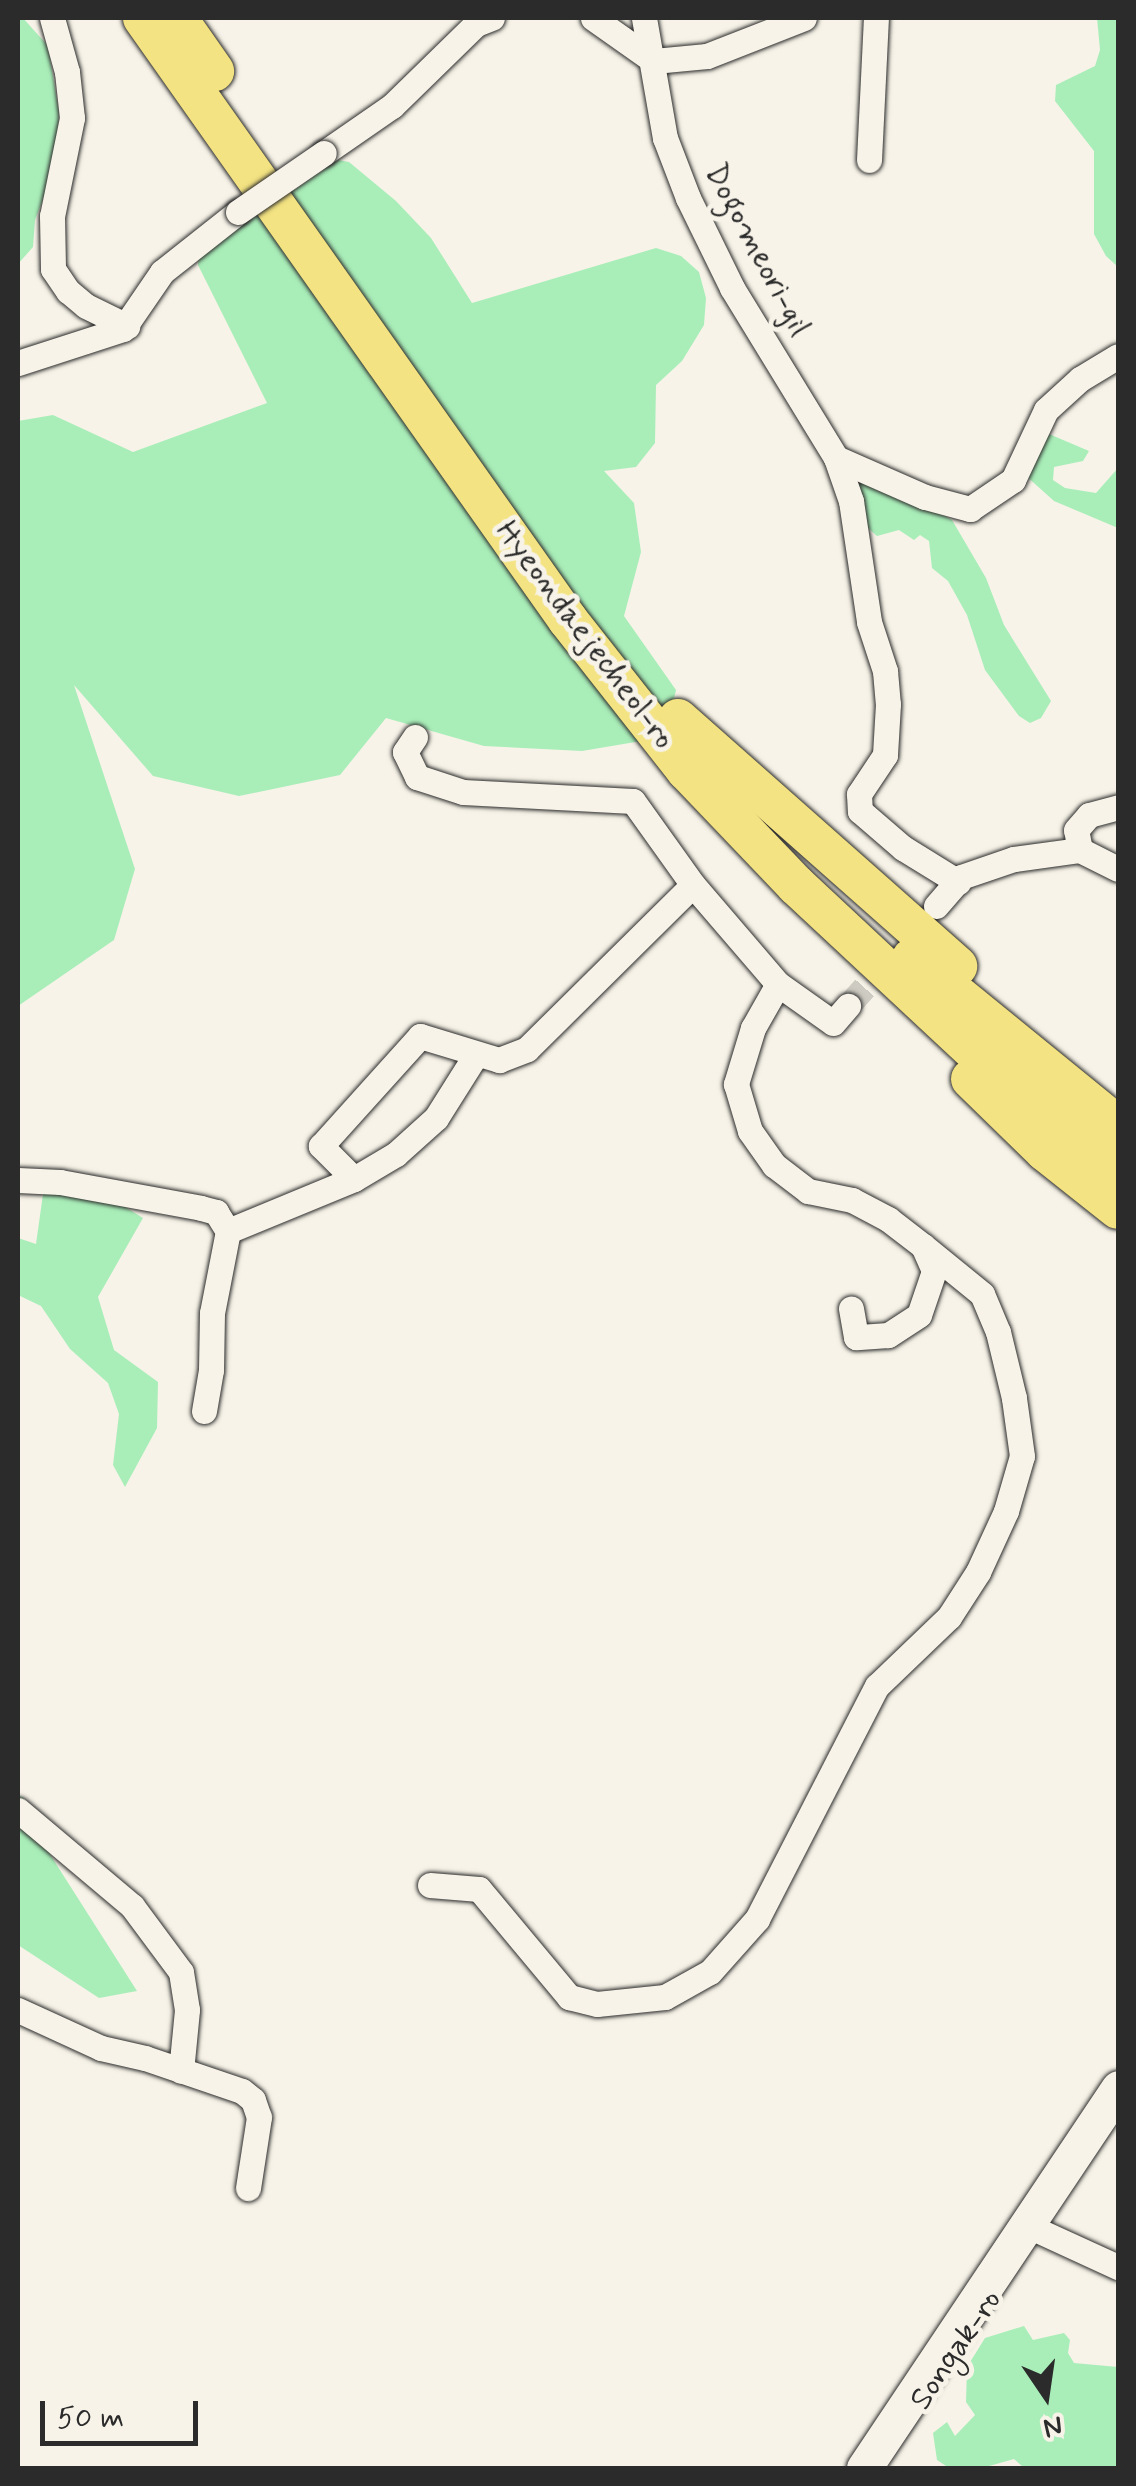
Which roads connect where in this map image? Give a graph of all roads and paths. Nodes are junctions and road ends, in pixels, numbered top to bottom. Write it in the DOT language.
graph roads {
  1 [pos="52,18"];
  2 [pos="142,18"];
  3 [pos="177,18"];
  4 [pos="593,18"];
  5 [pos="644,18"];
  6 [pos="804,18"];
  7 [pos="876,18"];
  8 [pos="475,20"];
  9 [pos="654,61"];
  10 [pos="869,160"];
  11 [pos="127,326"];
  12 [pos="1118,356"];
  13 [pos="18,363"];
  14 [pos="836,458"];
  15 [pos="678,719"];
  16 [pos="415,737"];
  17 [pos="687,772"];
  18 [pos="1118,807"];
  19 [pos="1080,850"];
  20 [pos="1118,869"];
  21 [pos="958,882"];
  22 [pos="693,885"];
  23 [pos="936,906"];
  24 [pos="778,984"];
  25 [pos="848,1006"];
  26 [pos="475,1056"];
  27 [pos="1118,1099"];
  28 [pos="1118,1126"];
  29 [pos="1118,1170"];
  30 [pos="354,1179"];
  31 [pos="18,1180"];
  32 [pos="1118,1209"];
  33 [pos="228,1231"];
  34 [pos="923,1246"];
  35 [pos="851,1308"];
  36 [pos="204,1411"];
  37 [pos="18,1810"];
  38 [pos="430,1885"];
  39 [pos="18,2010"];
  40 [pos="181,2071"];
  41 [pos="1118,2088"];
  42 [pos="1115,2121"];
  43 [pos="248,2188"];
  44 [pos="1037,2230"];
  45 [pos="1118,2267"];
  46 [pos="864,2468"];
  47 [pos="875,2468"];
  1 -- 11 [label="street"];
  2 -- 17 [label="highway, Hyeondaejecheol-ro"];
  3 -- 15 [label="highway, Hyeondaejecheol-ro"];
  4 -- 9 [label="street"];
  5 -- 9 [label="street, Dogomeori-gil"];
  6 -- 9 [label="street"];
  7 -- 10 [label="street"];
  8 -- 11 [label="street, bridge"];
  9 -- 14 [label="street, Dogomeori-gil"];
  11 -- 13 [label="street"];
  12 -- 14 [label="street"];
  14 -- 21 [label="street, Dogomeori-gil"];
  15 -- 27 [label="highway"];
  15 -- 28 [label="highway, Hyeondaejecheol-ro"];
  16 -- 22 [label="street"];
  17 -- 29 [label="highway, Hyeondaejecheol-ro"];
  17 -- 32 [label="highway"];
  18 -- 19 [label="street"];
  19 -- 20 [label="street"];
  19 -- 21 [label="street"];
  21 -- 23 [label="street"];
  22 -- 24 [label="street"];
  22 -- 26 [label="street"];
  24 -- 25 [label="street"];
  24 -- 34 [label="street"];
  26 -- 30 [label="street"];
  26 -- 30 [label="street"];
  30 -- 33 [label="street"];
  31 -- 33 [label="street"];
  33 -- 36 [label="street"];
  34 -- 35 [label="street"];
  34 -- 38 [label="street"];
  37 -- 40 [label="street"];
  39 -- 40 [label="street"];
  40 -- 43 [label="street"];
  41 -- 46 [label="main road"];
  42 -- 44 [label="main road, Songak-ro"];
  44 -- 45 [label="street"];
  44 -- 47 [label="main road, Songak-ro"];
}
